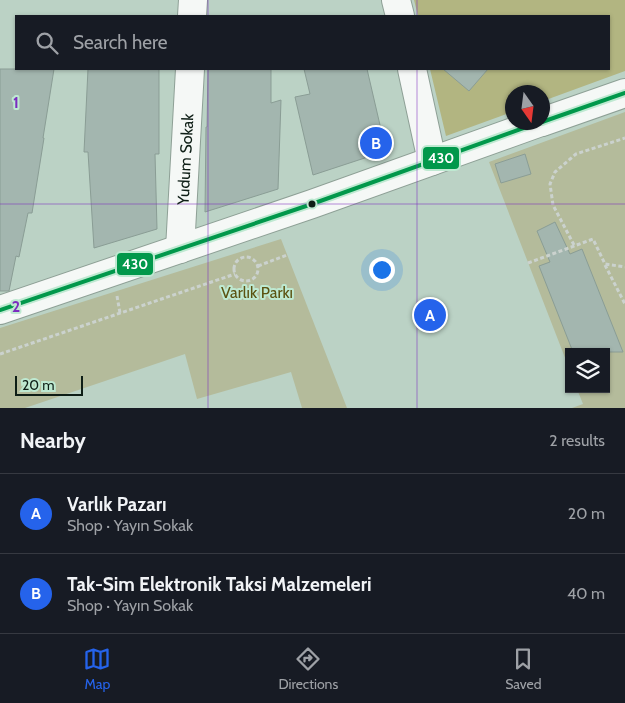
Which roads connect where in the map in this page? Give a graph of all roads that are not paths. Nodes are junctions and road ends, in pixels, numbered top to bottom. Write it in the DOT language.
graph roads {
  1 [pos="193,0"];
  2 [pos="396,0"];
  3 [pos="192,15"];
  4 [pos="400,15"];
  5 [pos="190,70"];
  6 [pos="412,70"];
  7 [pos="625,93"];
  8 [pos="550,119"];
  9 [pos="519,130"];
  10 [pos="432,161"];
  11 [pos="180,249"];
  12 [pos="0,310"];
  1 -- 3 [label="street"];
  2 -- 4 [label="street"];
  5 -- 11 [label="street, Yudum Sokak"];
  6 -- 10 [label="street"];
  7 -- 8 [label="street"];
  9 -- 10 [label="street"];
  10 -- 11 [label="street"];
  11 -- 12 [label="street"];
}
